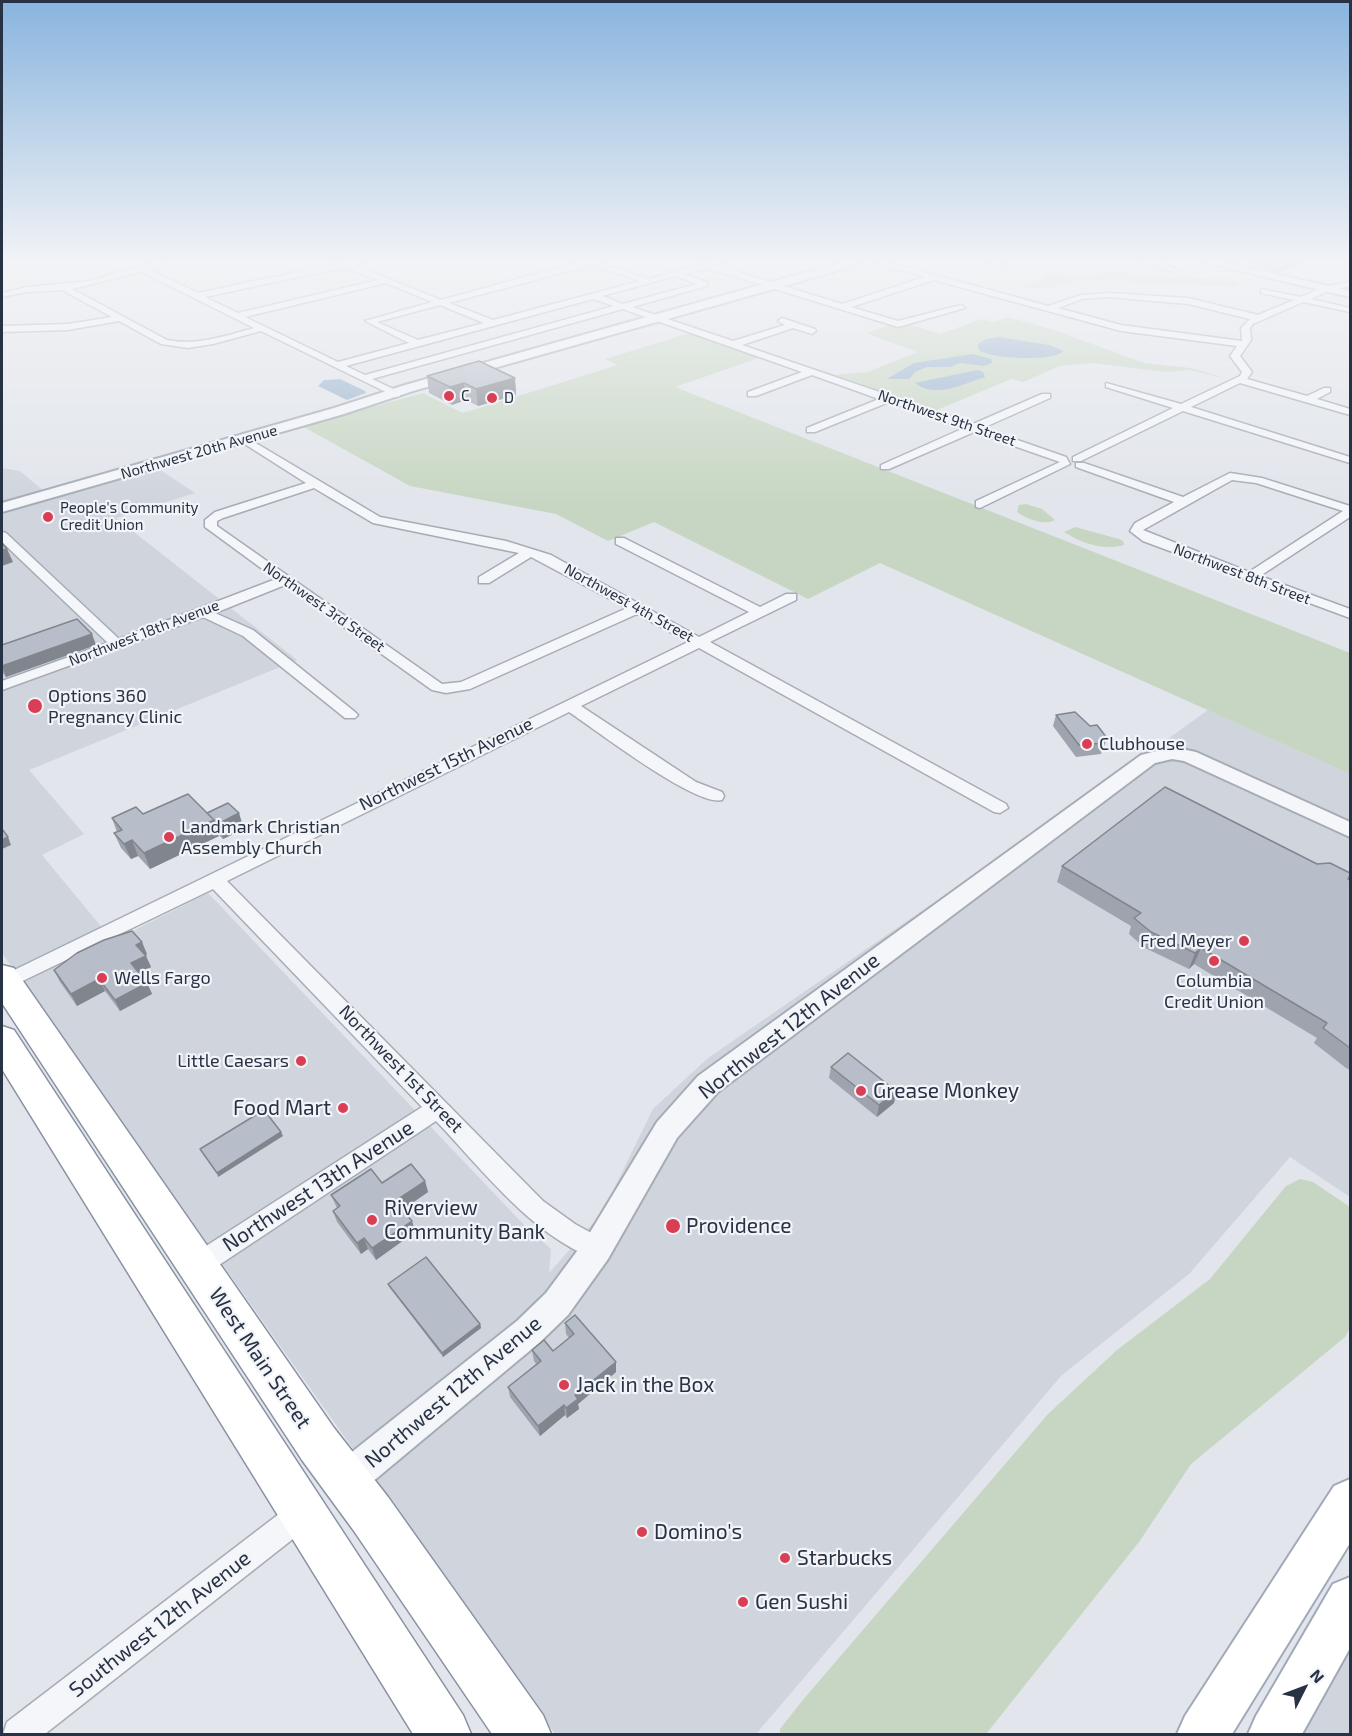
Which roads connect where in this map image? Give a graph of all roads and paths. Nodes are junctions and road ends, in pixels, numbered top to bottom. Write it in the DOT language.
graph roads {
  1 [pos="162,341"];
  2 [pos="200,341"];
  3 [pos="289,341"];
  4 [pos="413,341"];
  5 [pos="425,341"];
  6 [pos="471,341"];
  7 [pos="496,341"];
  8 [pos="580,341"];
  9 [pos="725,341"];
  10 [pos="743,341"];
  11 [pos="1220,341"];
  12 [pos="1246,341"];
  13 [pos="417,343"];
  14 [pos="734,344"];
  15 [pos="1245,344"];
  16 [pos="481,345"];
  17 [pos="337,364"];
  18 [pos="814,371"];
  19 [pos="364,378"];
  20 [pos="1239,380"];
  21 [pos="1109,385"];
  22 [pos="1327,390"];
  23 [pos="396,394"];
  24 [pos="752,394"];
  25 [pos="1046,396"];
  26 [pos="890,398"];
  27 [pos="1308,400"];
  28 [pos="1181,408"];
  29 [pos="1350,412"];
  30 [pos="974,428"];
  31 [pos="811,429"];
  32 [pos="244,439"];
  33 [pos="1350,460"];
  34 [pos="1063,462"];
  35 [pos="1078,462"];
  36 [pos="885,467"];
  37 [pos="314,484"];
  38 [pos="1182,501"];
  39 [pos="980,504"];
  40 [pos="2,508"];
  41 [pos="1350,511"];
  42 [pos="2,536"];
  43 [pos="620,541"];
  44 [pos="530,552"];
  45 [pos="1250,577"];
  46 [pos="286,580"];
  47 [pos="484,580"];
  48 [pos="790,597"];
  49 [pos="637,609"];
  50 [pos="203,612"];
  51 [pos="759,612"];
  52 [pos="1350,614"];
  53 [pos="699,642"];
  54 [pos="117,644"];
  55 [pos="2,686"];
  56 [pos="568,704"];
  57 [pos="350,715"];
  58 [pos="716,796"];
  59 [pos="1000,807"];
  60 [pos="1350,830"];
  61 [pos="213,878"];
  62 [pos="3,981"];
  63 [pos="2,1040"];
  64 [pos="439,1107"];
  65 [pos="597,1249"];
  66 [pos="198,1265"];
  67 [pos="346,1480"];
  68 [pos="1350,1502"];
  69 [pos="302,1514"];
  70 [pos="1350,1601"];
  71 [pos="19,1734"];
  72 [pos="444,1734"];
  73 [pos="524,1734"];
  74 [pos="1203,1734"];
  75 [pos="1274,1734"];
  1 -- 2 [label="street"];
  3 -- 17 [label="street"];
  4 -- 13 [label="street"];
  5 -- 13 [label="street"];
  6 -- 16 [label="street"];
  7 -- 16 [label="street"];
  8 -- 23 [label="street, Northwest 20th Avenue"];
  9 -- 14 [label="street, Northwest 9th Street"];
  10 -- 14 [label="street"];
  11 -- 15 [label="street"];
  12 -- 15 [label="street"];
  13 -- 17 [label="street"];
  14 -- 18 [label="street, Northwest 9th Street"];
  15 -- 20 [label="street"];
  16 -- 19 [label="street"];
  17 -- 19 [label="street"];
  18 -- 24 [label="street"];
  18 -- 26 [label="street, Northwest 9th Street"];
  19 -- 23 [label="street"];
  20 -- 27 [label="street"];
  20 -- 28 [label="street"];
  21 -- 28 [label="street"];
  22 -- 27 [label="street"];
  23 -- 32 [label="street, Northwest 20th Avenue"];
  25 -- 30 [label="street"];
  26 -- 30 [label="street, Northwest 9th Street"];
  26 -- 31 [label="street"];
  27 -- 29 [label="street"];
  28 -- 33 [label="street"];
  28 -- 35 [label="street"];
  30 -- 34 [label="street, Northwest 9th Street"];
  30 -- 36 [label="street"];
  32 -- 37 [label="street, Northwest 4th Street"];
  32 -- 40 [label="street, Northwest 20th Avenue"];
  34 -- 35 [label="street"];
  34 -- 39 [label="street"];
  35 -- 38 [label="street"];
  37 -- 44 [label="street, Northwest 4th Street"];
  37 -- 46 [label="street, Northwest 3rd Street"];
  38 -- 41 [label="street"];
  38 -- 45 [label="street, Northwest 8th Street"];
  41 -- 45 [label="street"];
  42 -- 54 [label="street"];
  43 -- 51 [label="street"];
  44 -- 47 [label="street"];
  44 -- 49 [label="street, Northwest 4th Street"];
  45 -- 52 [label="street, Northwest 8th Street"];
  46 -- 49 [label="street, Northwest 3rd Street"];
  46 -- 50 [label="street, Northwest 18th Avenue"];
  48 -- 51 [label="street, Northwest 15th Avenue"];
  49 -- 53 [label="street, Northwest 4th Street"];
  50 -- 54 [label="street, Northwest 18th Avenue"];
  50 -- 57 [label="street"];
  51 -- 53 [label="street, Northwest 15th Avenue"];
  53 -- 56 [label="street, Northwest 15th Avenue"];
  53 -- 59 [label="street, Northwest 4th Street"];
  54 -- 55 [label="street, Northwest 18th Avenue"];
  56 -- 58 [label="street"];
  56 -- 61 [label="street, Northwest 15th Avenue"];
  60 -- 65 [label="street, Northwest 12th Avenue"];
  61 -- 62 [label="street, Northwest 15th Avenue"];
  61 -- 64 [label="street, Northwest 1st Street"];
  62 -- 66 [label="highway, West Main Street"];
  63 -- 69 [label="highway"];
  64 -- 65 [label="street, Northwest 1st Street"];
  64 -- 66 [label="street, Northwest 13th Avenue"];
  65 -- 67 [label="street, Northwest 12th Avenue"];
  66 -- 67 [label="highway, West Main Street"];
  67 -- 73 [label="highway, West Main Street"];
  68 -- 74 [label="main road"];
  69 -- 71 [label="street, Southwest 12th Avenue"];
  69 -- 72 [label="highway"];
  70 -- 75 [label="main road"];
}
